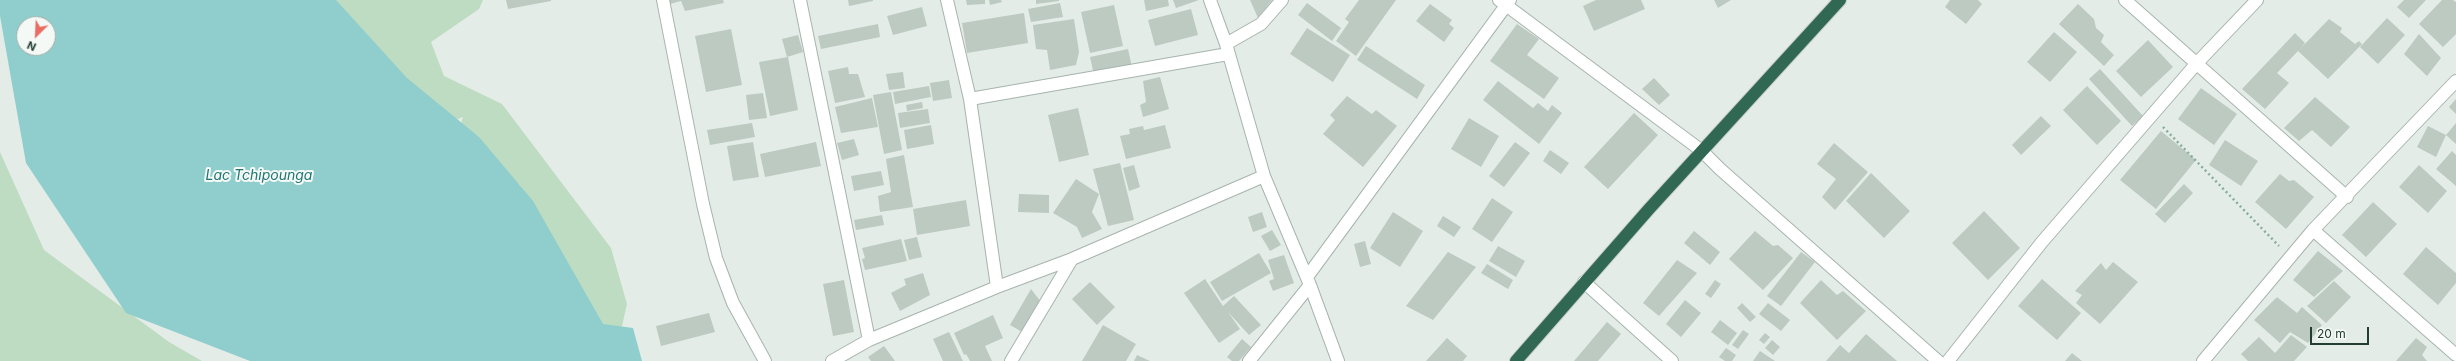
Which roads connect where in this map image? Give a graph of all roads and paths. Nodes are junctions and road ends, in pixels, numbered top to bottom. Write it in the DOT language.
graph roads {
  1 [pos="663,0"];
  2 [pos="800,0"];
  3 [pos="947,0"];
  4 [pos="1210,0"];
  5 [pos="1282,0"];
  6 [pos="1840,0"];
  7 [pos="2126,0"];
  8 [pos="2257,0"];
  9 [pos="1505,2"];
  10 [pos="1227,49"];
  11 [pos="2197,63"];
  12 [pos="2456,81"];
  13 [pos="970,99"];
  14 [pos="2151,115"];
  15 [pos="1702,151"];
  16 [pos="1264,176"];
  17 [pos="2347,197"];
  18 [pos="2313,230"];
  19 [pos="2291,258"];
  20 [pos="1072,259"];
  21 [pos="1308,281"];
  22 [pos="1584,282"];
  23 [pos="997,286"];
  24 [pos="869,340"];
  25 [pos="2456,355"];
  26 [pos="765,361"];
  27 [pos="832,361"];
  28 [pos="1011,361"];
  29 [pos="1249,361"];
  30 [pos="1338,361"];
  31 [pos="1516,361"];
  32 [pos="1672,361"];
  33 [pos="1938,361"];
  34 [pos="1948,361"];
  35 [pos="2203,361"];
  1 -- 26 [label="street"];
  2 -- 24 [label="street"];
  3 -- 13 [label="street"];
  4 -- 10 [label="street"];
  5 -- 10 [label="street"];
  6 -- 15 [label="highway"];
  7 -- 11 [label="street"];
  8 -- 11 [label="street"];
  9 -- 15 [label="street"];
  9 -- 21 [label="street"];
  10 -- 13 [label="street"];
  10 -- 16 [label="street"];
  11 -- 14 [label="street"];
  11 -- 17 [label="street"];
  12 -- 17 [label="street"];
  13 -- 23 [label="street"];
  14 -- 19 [label="path"];
  14 -- 34 [label="street"];
  15 -- 22 [label="highway"];
  15 -- 33 [label="street"];
  16 -- 20 [label="street"];
  16 -- 21 [label="street"];
  17 -- 18 [label="street"];
  18 -- 19 [label="street"];
  18 -- 25 [label="street"];
  19 -- 35 [label="street"];
  20 -- 23 [label="street"];
  20 -- 28 [label="street"];
  21 -- 29 [label="street"];
  21 -- 30 [label="street"];
  22 -- 31 [label="highway"];
  22 -- 32 [label="street"];
  23 -- 24 [label="street"];
  24 -- 27 [label="street"];
}
